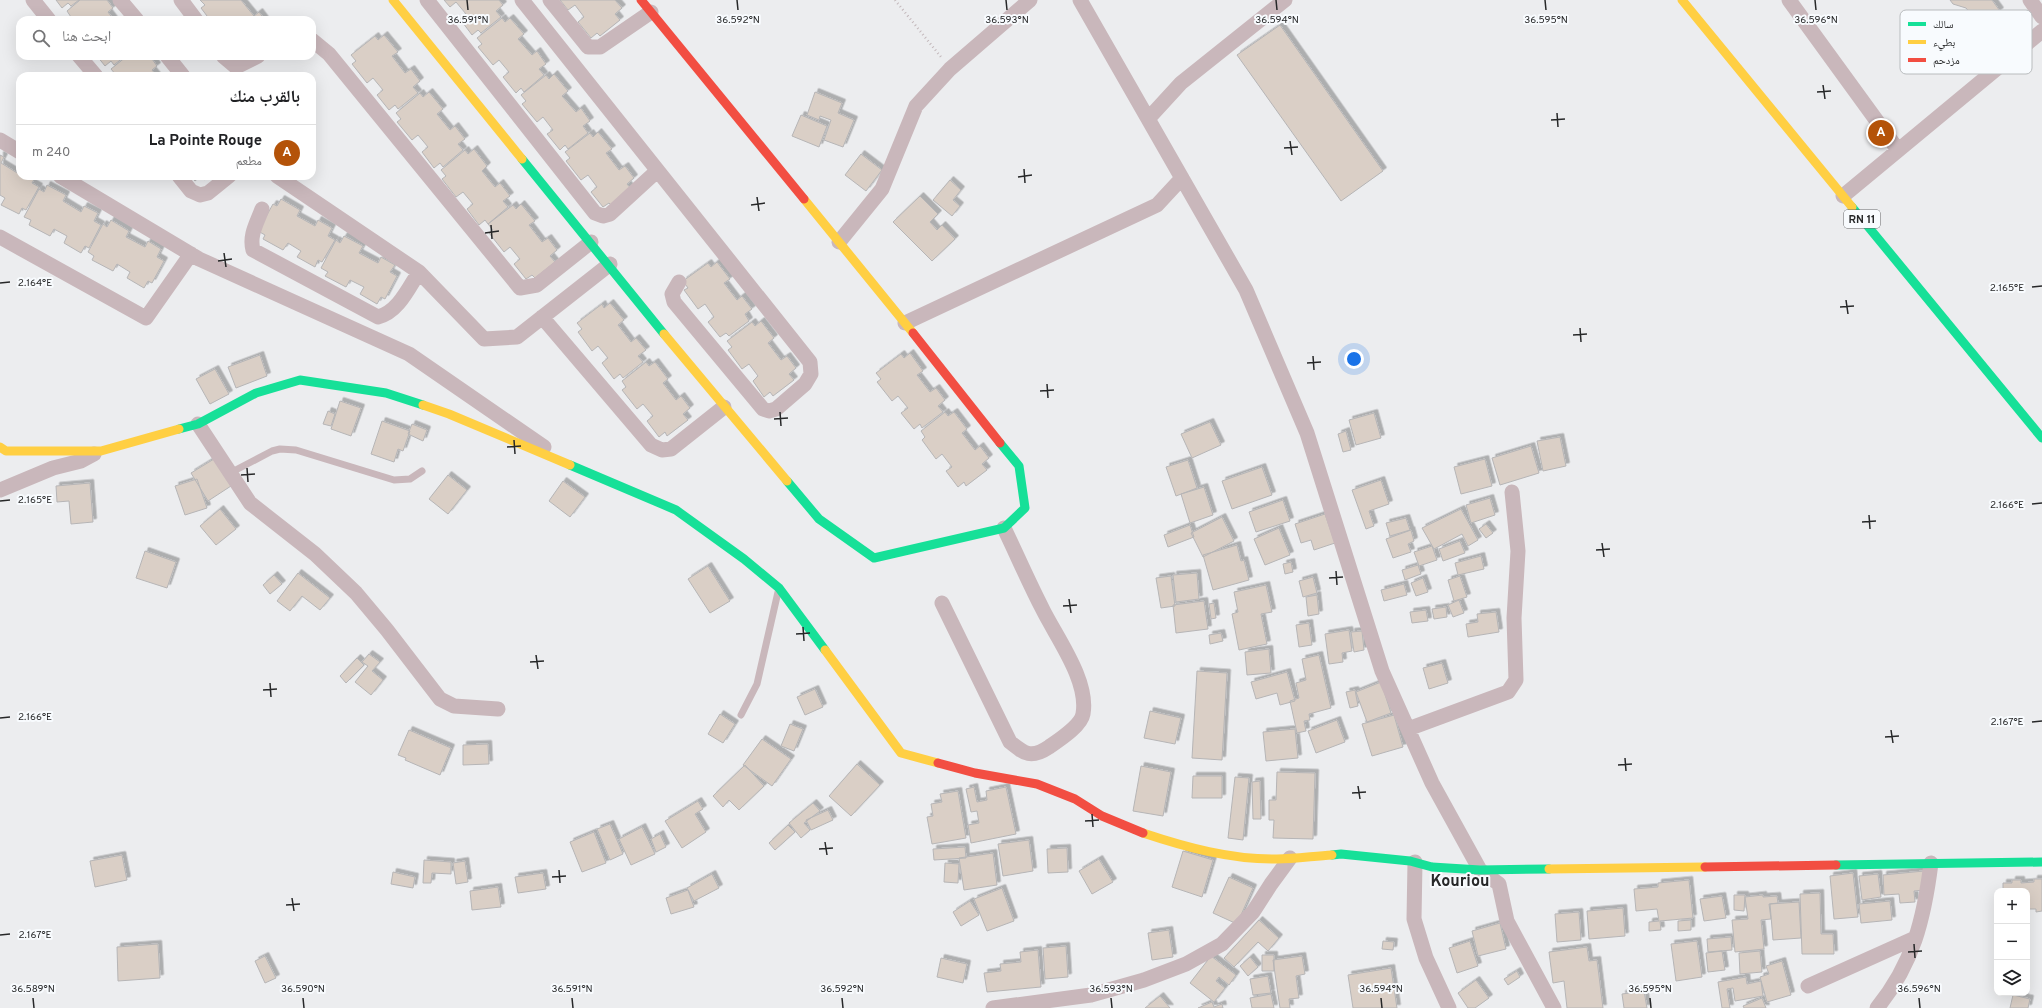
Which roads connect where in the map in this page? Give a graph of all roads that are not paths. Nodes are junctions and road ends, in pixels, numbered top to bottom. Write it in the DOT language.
graph roads {
  1 [pos="33,0"];
  2 [pos="120,0"];
  3 [pos="181,0"];
  4 [pos="393,0"];
  5 [pos="427,0"];
  6 [pos="522,0"];
  7 [pos="550,0"];
  8 [pos="641,0"];
  9 [pos="1030,0"];
  10 [pos="1080,0"];
  11 [pos="1285,0"];
  12 [pos="1682,0"];
  13 [pos="1789,0"];
  14 [pos="2030,0"];
  15 [pos="651,12"];
  16 [pos="46,16"];
  17 [pos="134,16"];
  18 [pos="193,16"];
  19 [pos="2042,18"];
  20 [pos="2042,31"];
  21 [pos="2032,39"];
  22 [pos="316,43"];
  23 [pos="82,60"];
  24 [pos="170,60"];
  25 [pos="225,60"];
  26 [pos="250,60"];
  27 [pos="93,72"];
  28 [pos="180,72"];
  29 [pos="1990,74"];
  30 [pos="1148,119"];
  31 [pos="0,140"];
  32 [pos="16,150"];
  33 [pos="1898,150"];
  34 [pos="657,170"];
  35 [pos="1182,178"];
  36 [pos="67,180"];
  37 [pos="181,180"];
  38 [pos="224,180"];
  39 [pos="283,180"];
  40 [pos="1843,196"];
  41 [pos="262,209"];
  42 [pos="0,237"];
  43 [pos="591,242"];
  44 [pos="839,242"];
  45 [pos="191,254"];
  46 [pos="610,264"];
  47 [pos="419,272"];
  48 [pos="679,282"];
  49 [pos="542,317"];
  50 [pos="905,323"];
  51 [pos="724,407"];
  52 [pos="198,424"];
  53 [pos="2042,438"];
  54 [pos="0,447"];
  55 [pos="101,451"];
  56 [pos="564,461"];
  57 [pos="422,471"];
  58 [pos="230,473"];
  59 [pos="0,490"];
  60 [pos="1512,492"];
  61 [pos="1004,528"];
  62 [pos="779,588"];
  63 [pos="942,603"];
  64 [pos="498,709"];
  65 [pos="741,715"];
  66 [pos="1408,729"];
  67 [pos="1290,858"];
  68 [pos="1415,862"];
  69 [pos="2042,862"];
  70 [pos="1931,863"];
  71 [pos="1480,870"];
  72 [pos="1915,938"];
  73 [pos="1808,986"];
  74 [pos="993,1008"];
  75 [pos="1449,1008"];
  76 [pos="1554,1008"];
  77 [pos="1877,1008"];
  1 -- 16 [label="street"];
  2 -- 17 [label="street"];
  3 -- 18 [label="street"];
  4 -- 43 [label="street"];
  5 -- 34 [label="street"];
  6 -- 34 [label="street"];
  7 -- 15 [label="street"];
  8 -- 15 [label="street"];
  9 -- 44 [label="street"];
  10 -- 30 [label="street"];
  11 -- 30 [label="street"];
  12 -- 40 [label="street, RN 11"];
  13 -- 33 [label="street"];
  14 -- 19 [label="street"];
  15 -- 44 [label="street"];
  20 -- 21 [label="street"];
  22 -- 43 [label="street"];
  23 -- 27 [label="street"];
  24 -- 28 [label="street"];
  25 -- 26 [label="street"];
  29 -- 33 [label="street"];
  30 -- 35 [label="street"];
  31 -- 32 [label="street"];
  33 -- 40 [label="street"];
  34 -- 48 [label="street"];
  35 -- 50 [label="street"];
  35 -- 66 [label="street"];
  36 -- 45 [label="street"];
  37 -- 38 [label="street"];
  39 -- 47 [label="street"];
  40 -- 53 [label="street, RN 11"];
  41 -- 47 [label="street"];
  42 -- 45 [label="street"];
  43 -- 46 [label="street"];
  44 -- 50 [label="street"];
  45 -- 56 [label="street"];
  46 -- 49 [label="street"];
  46 -- 51 [label="street"];
  47 -- 49 [label="street"];
  49 -- 51 [label="street"];
  50 -- 61 [label="street"];
  51 -- 61 [label="street"];
  52 -- 55 [label="street"];
  52 -- 56 [label="street"];
  52 -- 58 [label="street"];
  54 -- 55 [label="street"];
  55 -- 59 [label="street"];
  56 -- 62 [label="street"];
  57 -- 58 [label="lane"];
  58 -- 64 [label="street"];
  60 -- 66 [label="street"];
  61 -- 63 [label="street"];
  62 -- 65 [label="lane"];
  62 -- 67 [label="street"];
  66 -- 71 [label="street"];
  67 -- 68 [label="street"];
  67 -- 74 [label="street"];
  68 -- 71 [label="street"];
  68 -- 75 [label="street"];
  69 -- 70 [label="street"];
  70 -- 71 [label="street"];
  70 -- 72 [label="street"];
  71 -- 76 [label="street"];
  72 -- 73 [label="street"];
  72 -- 77 [label="street"];
}
